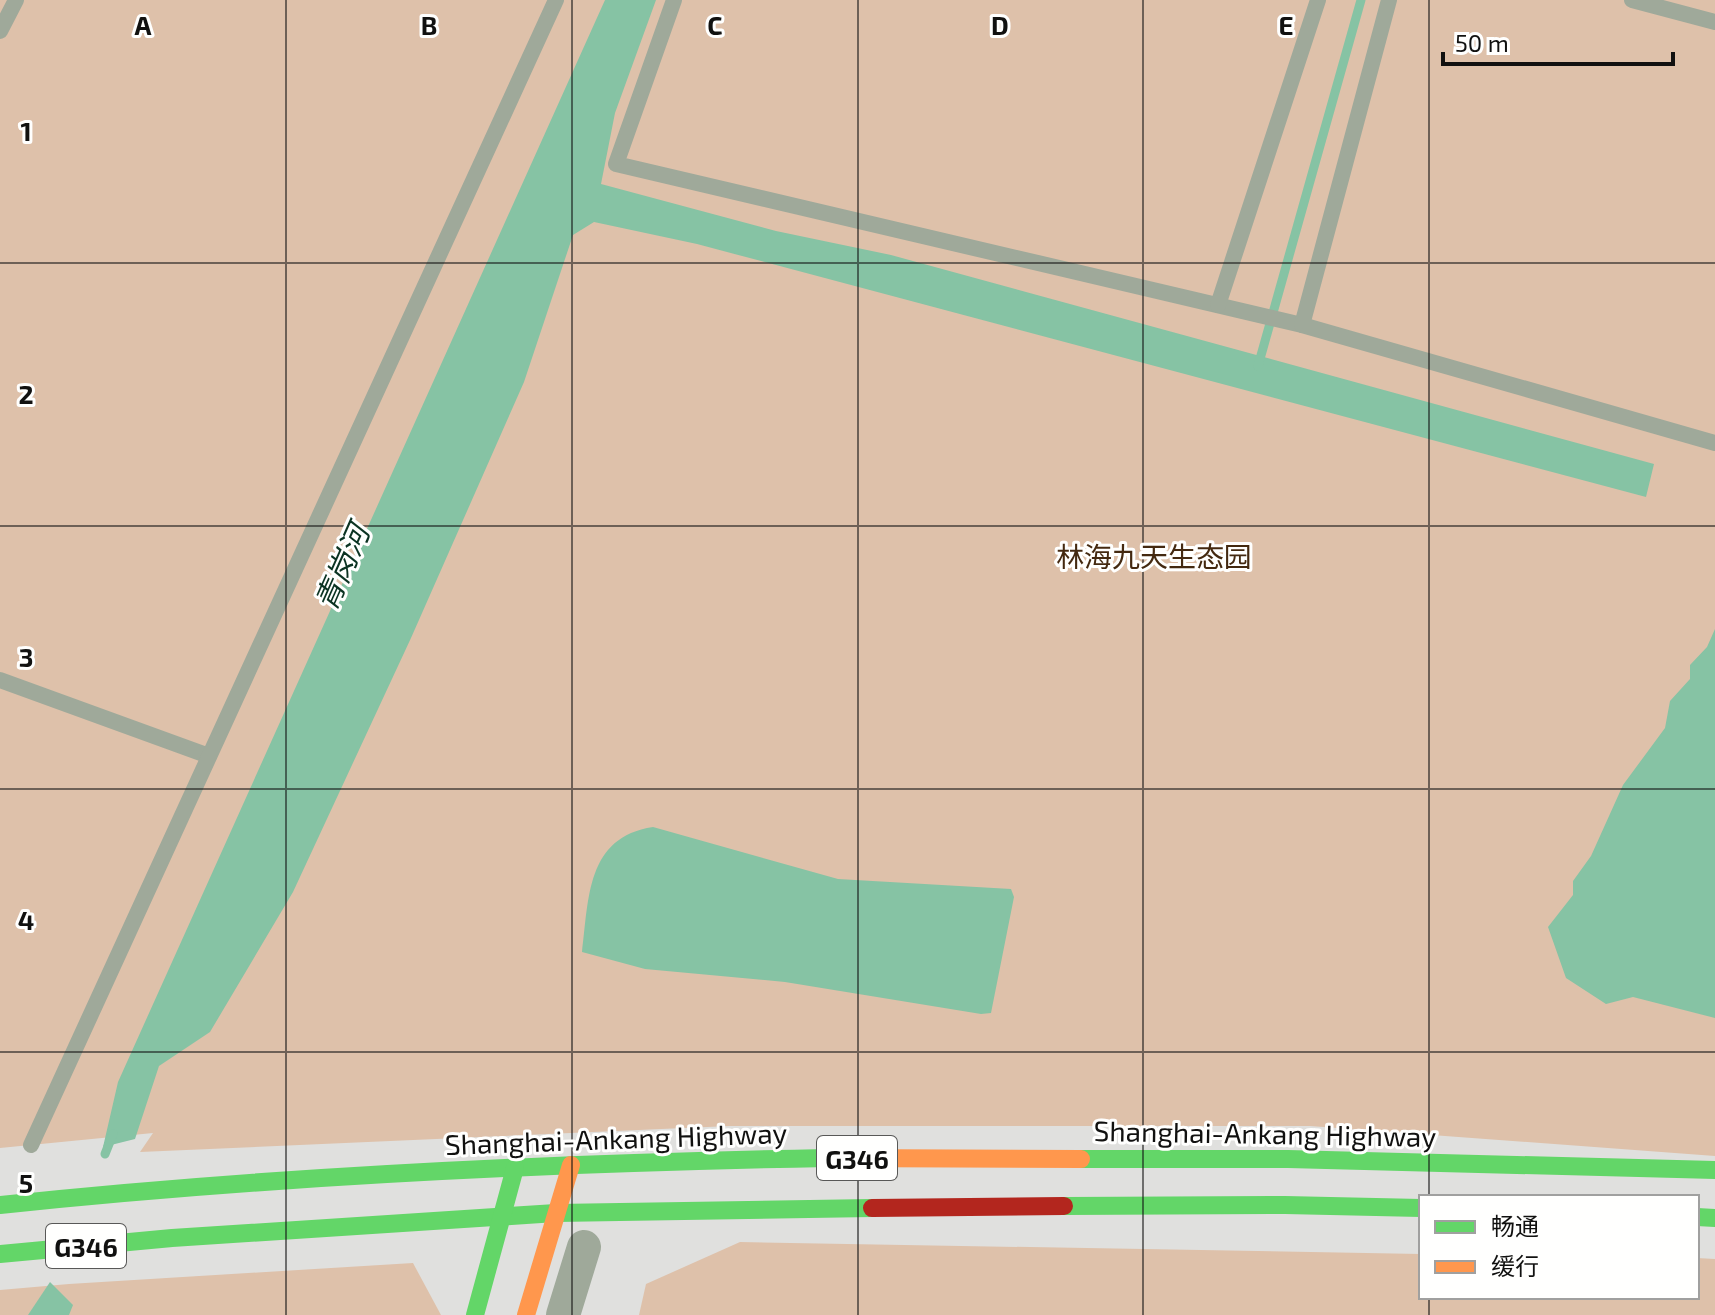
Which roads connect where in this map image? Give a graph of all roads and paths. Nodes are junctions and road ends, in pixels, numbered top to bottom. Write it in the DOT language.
graph roads {
  1 [pos="16,0"];
  2 [pos="556,0"];
  3 [pos="674,0"];
  4 [pos="1318,0"];
  5 [pos="1389,0"];
  6 [pos="1632,0"];
  7 [pos="1715,22"];
  8 [pos="0,31"];
  9 [pos="1218,305"];
  10 [pos="1302,325"];
  11 [pos="1715,443"];
  12 [pos="0,680"];
  13 [pos="209,756"];
  14 [pos="31,1145"];
  15 [pos="571,1165"];
  16 [pos="515,1168"];
  17 [pos="1715,1170"];
  18 [pos="0,1205"];
  19 [pos="1419,1208"];
  20 [pos="556,1213"];
  21 [pos="502,1217"];
  22 [pos="584,1247"];
  23 [pos="0,1254"];
  24 [pos="475,1315"];
  25 [pos="526,1315"];
  26 [pos="563,1315"];
  1 -- 8 [label="lane"];
  2 -- 13 [label="lane"];
  3 -- 9 [label="lane"];
  4 -- 9 [label="lane"];
  5 -- 10 [label="lane"];
  6 -- 7 [label="lane"];
  9 -- 10 [label="lane"];
  10 -- 11 [label="lane"];
  12 -- 13 [label="lane"];
  13 -- 14 [label="lane"];
  15 -- 16 [label="main road, Shanghai-Ankang Highway / G346"];
  15 -- 17 [label="main road, Shanghai-Ankang Highway / G346"];
  15 -- 20 [label="main road"];
  16 -- 18 [label="main road, Shanghai-Ankang Highway / G346"];
  16 -- 21 [label="main road"];
  19 -- 20 [label="main road, G346"];
  20 -- 21 [label="main road, G346"];
  20 -- 25 [label="main road"];
  21 -- 23 [label="main road, G346"];
  21 -- 24 [label="main road"];
  22 -- 26 [label="street"];
}
